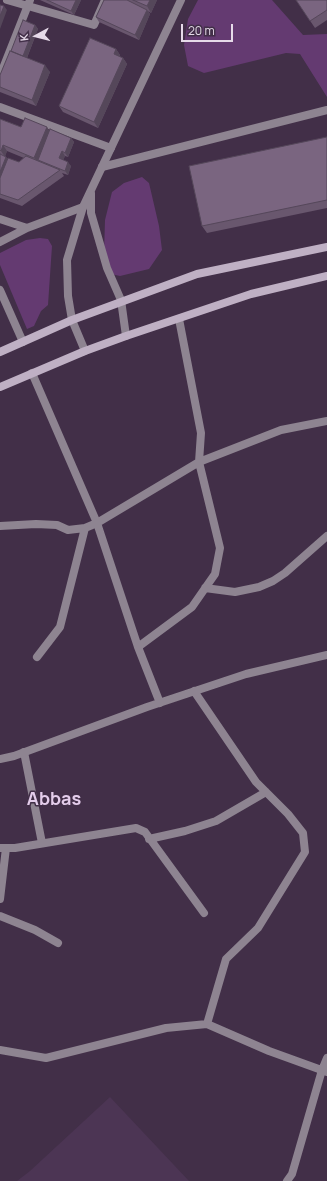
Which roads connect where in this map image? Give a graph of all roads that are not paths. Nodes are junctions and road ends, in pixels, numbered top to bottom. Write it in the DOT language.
graph roads {
  1 [pos="8,0"];
  2 [pos="105,0"];
  3 [pos="181,0"];
  4 [pos="29,3"];
  5 [pos="0,76"];
  6 [pos="0,108"];
  7 [pos="327,110"];
  8 [pos="111,148"];
  9 [pos="102,167"];
  10 [pos="92,190"];
  11 [pos="83,207"];
  12 [pos="0,219"];
  13 [pos="27,228"];
  14 [pos="0,242"];
  15 [pos="327,247"];
  16 [pos="327,276"];
  17 [pos="0,290"];
  18 [pos="121,300"];
  19 [pos="72,320"];
  20 [pos="179,320"];
  21 [pos="126,336"];
  22 [pos="24,342"];
  23 [pos="85,351"];
  24 [pos="0,352"];
  25 [pos="32,373"];
  26 [pos="0,387"];
  27 [pos="327,421"];
  28 [pos="200,462"];
  29 [pos="97,522"];
  30 [pos="0,526"];
  31 [pos="85,528"];
  32 [pos="327,536"];
  33 [pos="205,588"];
  34 [pos="138,647"];
  35 [pos="327,655"];
  36 [pos="37,657"];
  37 [pos="194,691"];
  38 [pos="160,702"];
  39 [pos="24,752"];
  40 [pos="0,758"];
  41 [pos="266,792"];
  42 [pos="149,839"];
  43 [pos="42,843"];
  44 [pos="3,848"];
  45 [pos="0,899"];
  46 [pos="204,913"];
  47 [pos="0,916"];
  48 [pos="58,943"];
  49 [pos="207,1024"];
  50 [pos="0,1050"];
  51 [pos="327,1058"];
  52 [pos="324,1071"];
  53 [pos="287,1181"];
  1 -- 4 [label="street"];
  2 -- 4 [label="street"];
  3 -- 8 [label="street"];
  4 -- 5 [label="street"];
  6 -- 8 [label="street"];
  7 -- 9 [label="street"];
  8 -- 9 [label="street"];
  9 -- 10 [label="street"];
  10 -- 11 [label="street"];
  10 -- 18 [label="street"];
  11 -- 13 [label="street"];
  11 -- 19 [label="street"];
  12 -- 13 [label="street"];
  13 -- 14 [label="street"];
  15 -- 18 [label="main road"];
  16 -- 20 [label="main road"];
  17 -- 22 [label="street"];
  18 -- 19 [label="main road"];
  18 -- 21 [label="street"];
  19 -- 22 [label="main road"];
  19 -- 23 [label="street"];
  20 -- 21 [label="main road"];
  20 -- 28 [label="street"];
  21 -- 23 [label="main road"];
  22 -- 24 [label="main road"];
  23 -- 25 [label="main road"];
  25 -- 26 [label="main road"];
  25 -- 29 [label="street"];
  27 -- 28 [label="street"];
  28 -- 29 [label="street"];
  28 -- 33 [label="street"];
  29 -- 31 [label="street"];
  29 -- 34 [label="street"];
  30 -- 31 [label="street"];
  31 -- 36 [label="street"];
  32 -- 33 [label="street"];
  33 -- 34 [label="street"];
  34 -- 38 [label="street"];
  35 -- 37 [label="street"];
  37 -- 38 [label="street"];
  37 -- 41 [label="street"];
  38 -- 39 [label="street"];
  39 -- 40 [label="street"];
  39 -- 43 [label="street"];
  41 -- 42 [label="street"];
  41 -- 49 [label="street"];
  42 -- 43 [label="street"];
  42 -- 46 [label="street"];
  43 -- 44 [label="street"];
  44 -- 45 [label="street"];
  47 -- 48 [label="street"];
  49 -- 50 [label="street"];
  49 -- 52 [label="street"];
  51 -- 52 [label="street"];
  52 -- 53 [label="street"];
}
